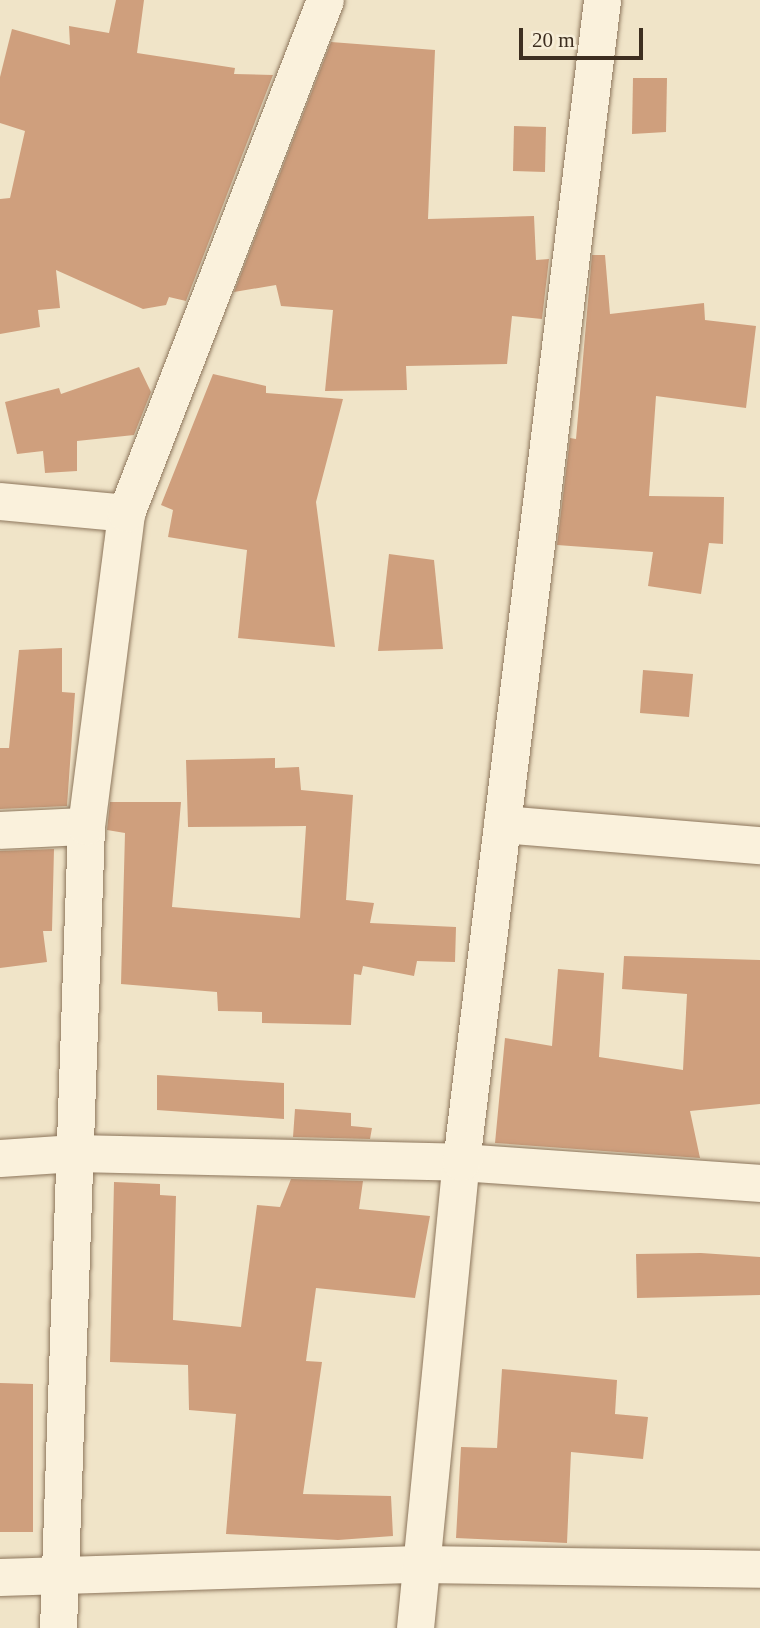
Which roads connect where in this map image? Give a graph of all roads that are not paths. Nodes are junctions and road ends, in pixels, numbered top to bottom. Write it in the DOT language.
graph roads {
  1 [pos="325,0"];
  2 [pos="602,0"];
  3 [pos="0,501"];
  4 [pos="126,513"];
  5 [pos="502,824"];
  6 [pos="86,826"];
  7 [pos="0,830"];
  8 [pos="760,845"];
  9 [pos="75,1153"];
  10 [pos="0,1158"];
  11 [pos="461,1162"];
  12 [pos="760,1184"];
  13 [pos="418,1564"];
  14 [pos="760,1569"];
  15 [pos="59,1575"];
  16 [pos="0,1577"];
  17 [pos="58,1628"];
  18 [pos="415,1628"];
  1 -- 4 [label="street"];
  2 -- 5 [label="street"];
  3 -- 4 [label="street"];
  4 -- 6 [label="street"];
  5 -- 8 [label="street"];
  5 -- 11 [label="street"];
  6 -- 7 [label="street"];
  6 -- 9 [label="street"];
  9 -- 10 [label="street"];
  9 -- 11 [label="street"];
  9 -- 15 [label="street"];
  11 -- 12 [label="street"];
  11 -- 13 [label="street"];
  13 -- 14 [label="street"];
  13 -- 15 [label="street"];
  13 -- 18 [label="street"];
  15 -- 16 [label="street"];
  15 -- 17 [label="street"];
}
